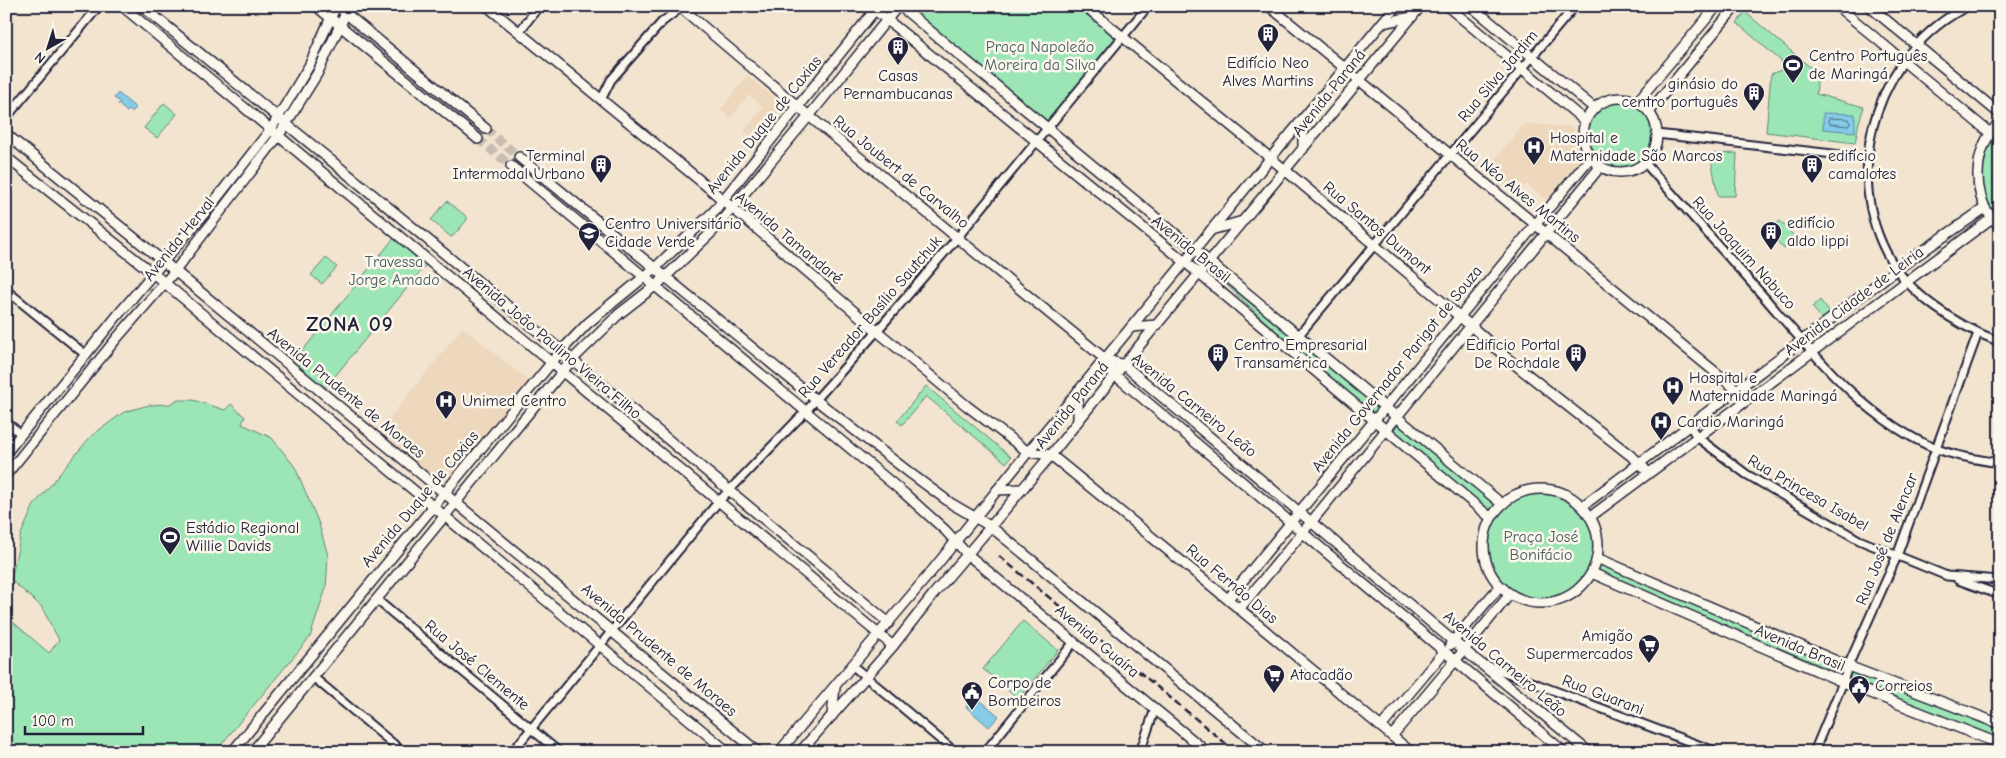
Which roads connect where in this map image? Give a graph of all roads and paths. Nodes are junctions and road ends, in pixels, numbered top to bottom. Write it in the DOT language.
graph roads {
  1 [pos="99,6"];
  2 [pos="122,6"];
  3 [pos="142,6"];
  4 [pos="316,6"];
  5 [pos="336,6"];
  6 [pos="487,6"];
  7 [pos="539,6"];
  8 [pos="899,6"];
  9 [pos="1084,6"];
  10 [pos="1148,6"];
  11 [pos="1269,6"];
  12 [pos="1396,6"];
  13 [pos="1421,6"];
  14 [pos="1447,6"];
  15 [pos="1471,6"];
  16 [pos="1575,6"];
  17 [pos="1716,6"];
  18 [pos="1736,6"];
  19 [pos="1837,6"];
  20 [pos="1869,6"];
  21 [pos="1968,6"];
  22 [pos="681,7"];
  23 [pos="874,8"];
  24 [pos="349,10"];
  25 [pos="1412,16"];
  26 [pos="330,18"];
  27 [pos="886,20"];
  28 [pos="1382,23"];
  29 [pos="340,26"];
  30 [pos="519,32"];
  31 [pos="1122,37"];
  32 [pos="1916,45"];
  33 [pos="1532,57"];
  34 [pos="838,58"];
  35 [pos="313,59"];
  36 [pos="1904,61"];
  37 [pos="1344,68"];
  38 [pos="1522,69"];
  39 [pos="317,74"];
  40 [pos="1359,80"];
  41 [pos="831,89"];
  42 [pos="601,100"];
  43 [pos="1637,102"];
  44 [pos="798,106"];
  45 [pos="1594,108"];
  46 [pos="1648,112"];
  47 [pos="2000,114"];
  48 [pos="278,116"];
  49 [pos="809,116"];
  50 [pos="6,118"];
  51 [pos="1303,119"];
  52 [pos="1585,121"];
  53 [pos="2000,122"];
  54 [pos="287,123"];
  55 [pos="1048,128"];
  56 [pos="271,129"];
  57 [pos="486,130"];
  58 [pos="1990,133"];
  59 [pos="6,134"];
  60 [pos="1657,134"];
  61 [pos="279,135"];
  62 [pos="478,139"];
  63 [pos="1036,142"];
  64 [pos="1303,149"];
  65 [pos="779,153"];
  66 [pos="1450,155"];
  67 [pos="6,157"];
  68 [pos="519,157"];
  69 [pos="1270,158"];
  70 [pos="1590,158"];
  71 [pos="1868,158"];
  72 [pos="1645,163"];
  73 [pos="512,166"];
  74 [pos="752,166"];
  75 [pos="1600,167"];
  76 [pos="1285,170"];
  77 [pos="229,201"];
  78 [pos="723,201"];
  79 [pos="213,203"];
  80 [pos="1985,208"];
  81 [pos="733,209"];
  82 [pos="1992,218"];
  83 [pos="1243,221"];
  84 [pos="1535,225"];
  85 [pos="2000,227"];
  86 [pos="1211,230"];
  87 [pos="1546,234"];
  88 [pos="690,235"];
  89 [pos="957,238"];
  90 [pos="1374,246"];
  91 [pos="1195,250"];
  92 [pos="686,258"];
  93 [pos="164,262"];
  94 [pos="1185,262"];
  95 [pos="1210,262"];
  96 [pos="655,268"];
  97 [pos="1897,269"];
  98 [pos="175,271"];
  99 [pos="154,274"];
  100 [pos="1200,275"];
  101 [pos="645,276"];
  102 [pos="666,277"];
  103 [pos="1907,281"];
  104 [pos="164,283"];
  105 [pos="656,286"];
  106 [pos="6,290"];
  107 [pos="619,314"];
  108 [pos="117,316"];
  109 [pos="1460,317"];
  110 [pos="588,323"];
  111 [pos="1157,325"];
  112 [pos="1471,326"];
  113 [pos="1131,327"];
  114 [pos="877,332"];
  115 [pos="1978,334"];
  116 [pos="1298,336"];
  117 [pos="117,338"];
  118 [pos="1802,340"];
  119 [pos="2000,342"];
  120 [pos="1288,348"];
  121 [pos="561,351"];
  122 [pos="1811,352"];
  123 [pos="86,355"];
  124 [pos="1105,359"];
  125 [pos="572,360"];
  126 [pos="552,362"];
  127 [pos="1124,365"];
  128 [pos="562,371"];
  129 [pos="1115,375"];
  130 [pos="81,382"];
  131 [pos="58,388"];
  132 [pos="1738,390"];
  133 [pos="1078,391"];
  134 [pos="1748,399"];
  135 [pos="816,400"];
  136 [pos="1385,408"];
  137 [pos="806,411"];
  138 [pos="1396,417"];
  139 [pos="1078,420"];
  140 [pos="1375,420"];
  141 [pos="6,422"];
  142 [pos="1690,426"];
  143 [pos="1386,429"];
  144 [pos="21,434"];
  145 [pos="1697,437"];
  146 [pos="1937,449"];
  147 [pos="8,451"];
  148 [pos="1028,452"];
  149 [pos="1051,455"];
  150 [pos="1640,463"];
  151 [pos="2000,463"];
  152 [pos="9,471"];
  153 [pos="1648,473"];
  154 [pos="1022,489"];
  155 [pos="728,490"];
  156 [pos="997,490"];
  157 [pos="444,493"];
  158 [pos="719,501"];
  159 [pos="456,502"];
  160 [pos="1502,504"];
  161 [pos="1584,505"];
  162 [pos="433,507"];
  163 [pos="1300,512"];
  164 [pos="1590,516"];
  165 [pos="445,517"];
  166 [pos="975,518"];
  167 [pos="1491,518"];
  168 [pos="1311,521"];
  169 [pos="1291,522"];
  170 [pos="990,526"];
  171 [pos="1302,532"];
  172 [pos="956,542"];
  173 [pos="967,554"];
  174 [pos="1897,556"];
  175 [pos="1597,558"];
  176 [pos="931,572"];
  177 [pos="1372,573"];
  178 [pos="1592,573"];
  179 [pos="1947,576"];
  180 [pos="2000,580"];
  181 [pos="1364,583"];
  182 [pos="1500,586"];
  183 [pos="1510,594"];
  184 [pos="2000,595"];
  185 [pos="932,596"];
  186 [pos="1228,599"];
  187 [pos="377,600"];
  188 [pos="1240,609"];
  189 [pos="889,623"];
  190 [pos="612,631"];
  191 [pos="879,634"];
  192 [pos="1453,641"];
  193 [pos="1074,642"];
  194 [pos="600,645"];
  195 [pos="893,646"];
  196 [pos="1464,650"];
  197 [pos="1444,652"];
  198 [pos="1455,661"];
  199 [pos="1480,663"];
  200 [pos="853,666"];
  201 [pos="1848,666"];
  202 [pos="313,677"];
  203 [pos="866,677"];
  204 [pos="1843,682"];
  205 [pos="835,687"];
  206 [pos="1155,708"];
  207 [pos="832,716"];
  208 [pos="2000,724"];
  209 [pos="1381,727"];
  210 [pos="532,729"];
  211 [pos="1392,736"];
  212 [pos="2000,744"];
  213 [pos="232,752"];
  214 [pos="252,752"];
  215 [pos="403,752"];
  216 [pos="512,752"];
  217 [pos="559,752"];
  218 [pos="728,752"];
  219 [pos="758,752"];
  220 [pos="779,752"];
  221 [pos="800,752"];
  222 [pos="955,752"];
  223 [pos="986,752"];
  224 [pos="1140,752"];
  225 [pos="1207,752"];
  226 [pos="1266,752"];
  227 [pos="1411,752"];
  228 [pos="1564,752"];
  229 [pos="1589,752"];
  230 [pos="1717,752"];
  231 [pos="1814,752"];
  1 -- 50 [label="street"];
  2 -- 56 [label="main road, Avenida João Paulino Vieira Filho"];
  3 -- 48 [label="main road, Avenida João Paulino Vieira Filho"];
  4 -- 26 [label="main road"];
  5 -- 24 [label="main road"];
  5 -- 26 [label="main road, Avenida Herval"];
  6 -- 30 [label="main road, Avenida Tamandaré"];
  7 -- 30 [label="street"];
  8 -- 27 [label="main road, Avenida Duque de Caxias"];
  8 -- 55 [label="main road, Avenida Brasil"];
  9 -- 31 [label="main road, Rua Santos Dumont"];
  10 -- 31 [label="street, Rua Vereador Basílio Sautchuk"];
  11 -- 37 [label="main road, Rua Néo Alves Martins"];
  12 -- 28 [label="main road, Avenida Paraná"];
  13 -- 25 [label="main road, Avenida Paraná"];
  14 -- 38 [label="main road"];
  15 -- 33 [label="main road"];
  16 -- 33 [label="street, Rua Silva Jardim"];
  17 -- 43 [label="main road"];
  18 -- 46 [label="main road"];
  19 -- 36 [label="main road"];
  20 -- 32 [label="main road"];
  21 -- 32 [label="street"];
  22 -- 42 [label="street"];
  22 -- 44 [label="main road, Rua Joubert de Carvalho"];
  23 -- 27 [label="main road, Avenida Brasil"];
  23 -- 34 [label="main road, Avenida Duque de Caxias"];
  24 -- 29 [label="main road, Avenida Herval"];
  24 -- 57 [label="main road"];
  25 -- 28 [label="main road"];
  25 -- 40 [label="main road, Avenida Paraná"];
  26 -- 29 [label="main road"];
  26 -- 35 [label="main road, Avenida Herval"];
  27 -- 41 [label="main road, Avenida Duque de Caxias"];
  27 -- 63 [label="main road, Avenida Brasil"];
  28 -- 37 [label="main road, Avenida Paraná"];
  29 -- 39 [label="main road, Avenida Herval"];
  29 -- 62 [label="main road"];
  30 -- 42 [label="main road, Avenida Tamandaré"];
  31 -- 55 [label="street, Rua Vereador Basílio Sautchuk"];
  31 -- 69 [label="main road, Rua Santos Dumont"];
  32 -- 36 [label="street"];
  32 -- 47 [label="main road"];
  33 -- 38 [label="street, Rua Silva Jardim"];
  33 -- 45 [label="main road"];
  34 -- 41 [label="main road"];
  34 -- 44 [label="main road, Avenida Duque de Caxias"];
  35 -- 39 [label="main road"];
  35 -- 48 [label="main road, Avenida Herval"];
  36 -- 58 [label="main road"];
  36 -- 71 [label="street"];
  37 -- 40 [label="main road, Rua Néo Alves Martins"];
  37 -- 51 [label="main road, Avenida Paraná"];
  38 -- 52 [label="main road"];
  38 -- 66 [label="street, Rua Silva Jardim"];
  39 -- 54 [label="main road, Avenida Herval"];
  40 -- 64 [label="main road, Avenida Paraná"];
  40 -- 66 [label="main road, Rua Néo Alves Martins"];
  41 -- 49 [label="main road, Avenida Duque de Caxias"];
  42 -- 78 [label="main road, Avenida Tamandaré"];
  43 -- 45 [label="main road"];
  43 -- 46 [label="main road"];
  44 -- 49 [label="main road, Rua Joubert de Carvalho"];
  44 -- 74 [label="main road, Avenida Duque de Caxias"];
  45 -- 52 [label="main road"];
  46 -- 60 [label="main road"];
  48 -- 54 [label="main road, Avenida João Paulino Vieira Filho"];
  48 -- 56 [label="main road, Avenida Herval"];
  49 -- 65 [label="main road, Avenida Duque de Caxias"];
  49 -- 89 [label="main road, Rua Joubert de Carvalho"];
  51 -- 64 [label="main road"];
  51 -- 69 [label="main road, Avenida Paraná"];
  52 -- 70 [label="main road"];
  53 -- 58 [label="main road"];
  54 -- 61 [label="main road, Avenida Herval"];
  54 -- 121 [label="main road, Avenida João Paulino Vieira Filho"];
  55 -- 63 [label="street, Rua Vereador Basílio Sautchuk"];
  55 -- 91 [label="main road, Avenida Brasil"];
  56 -- 61 [label="main road, Avenida João Paulino Vieira Filho"];
  56 -- 79 [label="main road, Avenida Herval"];
  58 -- 80 [label="main road"];
  59 -- 93 [label="main road, Avenida Prudente de Moraes"];
  60 -- 71 [label="street"];
  60 -- 72 [label="main road"];
  61 -- 77 [label="main road, Avenida Herval"];
  61 -- 126 [label="main road, Avenida João Paulino Vieira Filho"];
  63 -- 89 [label="street, Rua Vereador Basílio Sautchuk"];
  63 -- 94 [label="main road, Avenida Brasil"];
  64 -- 76 [label="main road, Avenida Paraná"];
  65 -- 74 [label="main road"];
  65 -- 81 [label="main road, Avenida Duque de Caxias"];
  66 -- 84 [label="main road, Rua Néo Alves Martins"];
  66 -- 90 [label="street, Rua Silva Jardim"];
  67 -- 99 [label="main road, Avenida Prudente de Moraes"];
  68 -- 96 [label="main road"];
  69 -- 76 [label="main road, Rua Santos Dumont"];
  69 -- 86 [label="main road, Avenida Paraná"];
  70 -- 75 [label="main road"];
  70 -- 84 [label="main road, Avenida Governador Parigot de Souza"];
  71 -- 97 [label="street"];
  72 -- 75 [label="main road"];
  72 -- 118 [label="street, Rua Joaquim Nabuco"];
  73 -- 101 [label="main road, Avenida Guaíra"];
  74 -- 78 [label="main road, Avenida Duque de Caxias"];
  75 -- 87 [label="main road, Avenida Governador Parigot de Souza"];
  76 -- 83 [label="main road, Avenida Paraná"];
  76 -- 90 [label="main road, Rua Santos Dumont"];
  77 -- 79 [label="main road"];
  77 -- 98 [label="main road, Avenida Herval"];
  78 -- 81 [label="main road, Avenida Tamandaré"];
  78 -- 88 [label="main road, Avenida Duque de Caxias"];
  79 -- 93 [label="main road, Avenida Herval"];
  80 -- 82 [label="main road"];
  80 -- 97 [label="main road, Avenida Cidade de Leiria"];
  81 -- 92 [label="main road, Avenida Duque de Caxias"];
  81 -- 114 [label="main road, Avenida Tamandaré"];
  82 -- 85 [label="main road"];
  82 -- 103 [label="main road, Avenida Cidade de Leiria"];
  83 -- 86 [label="main road"];
  83 -- 95 [label="main road, Avenida Paraná"];
  84 -- 87 [label="main road, Rua Néo Alves Martins"];
  84 -- 109 [label="main road, Avenida Governador Parigot de Souza"];
  86 -- 91 [label="main road, Avenida Paraná"];
  87 -- 112 [label="main road, Avenida Governador Parigot de Souza"];
  87 -- 132 [label="main road, Rua Néo Alves Martins"];
  88 -- 92 [label="main road"];
  88 -- 96 [label="main road, Avenida Duque de Caxias"];
  89 -- 114 [label="street, Rua Vereador Basílio Sautchuk"];
  89 -- 124 [label="main road, Rua Joubert de Carvalho"];
  90 -- 109 [label="main road, Rua Santos Dumont"];
  90 -- 116 [label="street, Rua Silva Jardim"];
  91 -- 94 [label="main road, Avenida Paraná"];
  91 -- 95 [label="main road, Avenida Brasil"];
  92 -- 102 [label="main road, Avenida Duque de Caxias"];
  93 -- 98 [label="main road, Avenida Prudente de Moraes"];
  93 -- 99 [label="main road, Avenida Herval"];
  94 -- 100 [label="main road, Avenida Brasil"];
  94 -- 113 [label="main road, Avenida Paraná"];
  95 -- 100 [label="main road, Avenida Paraná"];
  95 -- 116 [label="main road, Avenida Brasil"];
  96 -- 101 [label="main road, Avenida Duque de Caxias"];
  96 -- 102 [label="main road"];
  97 -- 103 [label="street"];
  97 -- 118 [label="main road, Avenida Cidade de Leiria"];
  98 -- 104 [label="main road, Avenida Herval"];
  98 -- 157 [label="main road, Avenida Prudente de Moraes"];
  99 -- 104 [label="main road, Avenida Prudente de Moraes"];
  99 -- 108 [label="main road, Avenida Herval"];
  100 -- 111 [label="main road, Avenida Paraná"];
  100 -- 120 [label="main road, Avenida Brasil"];
  101 -- 105 [label="main road, Avenida Guaíra"];
  101 -- 110 [label="main road, Avenida Duque de Caxias"];
  102 -- 105 [label="main road, Avenida Duque de Caxias"];
  102 -- 135 [label="main road"];
  103 -- 115 [label="street"];
  103 -- 122 [label="main road, Avenida Cidade de Leiria"];
  104 -- 117 [label="main road, Avenida Herval"];
  104 -- 162 [label="main road, Avenida Prudente de Moraes"];
  105 -- 107 [label="main road, Avenida Duque de Caxias"];
  105 -- 137 [label="main road, Avenida Guaíra"];
  106 -- 123 [label="street"];
  107 -- 110 [label="main road"];
  107 -- 125 [label="main road, Avenida Duque de Caxias"];
  108 -- 117 [label="main road"];
  108 -- 123 [label="main road, Avenida Herval"];
  109 -- 112 [label="main road, Rua Santos Dumont"];
  109 -- 136 [label="main road, Avenida Governador Parigot de Souza"];
  110 -- 121 [label="main road, Avenida Duque de Caxias"];
  111 -- 113 [label="main road"];
  111 -- 127 [label="main road, Avenida Paraná"];
  112 -- 138 [label="main road, Avenida Governador Parigot de Souza"];
  112 -- 150 [label="main road, Rua Santos Dumont"];
  113 -- 124 [label="main road, Avenida Paraná"];
  114 -- 135 [label="street, Rua Vereador Basílio Sautchuk"];
  114 -- 148 [label="main road, Avenida Tamandaré"];
  115 -- 119 [label="street"];
  115 -- 146 [label="street, Rua José de Alencar"];
  116 -- 120 [label="street, Rua Silva Jardim"];
  116 -- 136 [label="main road, Avenida Brasil"];
  117 -- 130 [label="main road, Avenida Herval"];
  118 -- 122 [label="street, Rua Joaquim Nabuco"];
  118 -- 132 [label="main road, Avenida Cidade de Leiria"];
  120 -- 140 [label="main road, Avenida Brasil"];
  121 -- 125 [label="main road, Avenida João Paulino Vieira Filho"];
  121 -- 126 [label="main road, Avenida Duque de Caxias"];
  122 -- 134 [label="main road, Avenida Cidade de Leiria"];
  122 -- 146 [label="street, Rua Joaquim Nabuco"];
  123 -- 131 [label="main road, Avenida Herval"];
  124 -- 127 [label="main road, Avenida Carneiro Leão"];
  124 -- 129 [label="main road, Avenida Carneiro Leão"];
  124 -- 133 [label="main road, Avenida Paraná"];
  125 -- 128 [label="main road, Avenida Duque de Caxias"];
  125 -- 155 [label="main road, Avenida João Paulino Vieira Filho"];
  126 -- 128 [label="main road, Avenida João Paulino Vieira Filho"];
  126 -- 157 [label="main road, Avenida Duque de Caxias"];
  127 -- 129 [label="main road, Avenida Paraná"];
  127 -- 163 [label="main road, Avenida Carneiro Leão"];
  128 -- 158 [label="main road, Avenida João Paulino Vieira Filho"];
  128 -- 159 [label="main road, Avenida Duque de Caxias"];
  129 -- 139 [label="main road, Avenida Paraná"];
  129 -- 169 [label="main road, Avenida Carneiro Leão"];
  130 -- 131 [label="main road"];
  130 -- 152 [label="main road, Avenida Herval"];
  131 -- 144 [label="main road, Avenida Herval"];
  132 -- 134 [label="main road, Rua Néo Alves Martins"];
  132 -- 142 [label="main road, Avenida Cidade de Leiria"];
  133 -- 139 [label="main road"];
  133 -- 148 [label="main road, Avenida Paraná"];
  134 -- 145 [label="main road, Avenida Cidade de Leiria"];
  135 -- 137 [label="street, Rua Vereador Basílio Sautchuk"];
  135 -- 166 [label="main road"];
  136 -- 138 [label="main road, Avenida Brasil"];
  136 -- 140 [label="main road, Avenida Governador Parigot de Souza"];
  137 -- 155 [label="street, Rua Vereador Basílio Sautchuk"];
  137 -- 172 [label="main road, Avenida Guaíra"];
  138 -- 143 [label="main road, Avenida Governador Parigot de Souza"];
  138 -- 160 [label="main road, Avenida Brasil"];
  139 -- 149 [label="main road, Avenida Paraná"];
  140 -- 143 [label="main road, Avenida Brasil"];
  140 -- 163 [label="main road, Avenida Governador Parigot de Souza"];
  141 -- 144 [label="street"];
  142 -- 145 [label="street"];
  142 -- 150 [label="main road, Avenida Cidade de Leiria"];
  143 -- 167 [label="main road, Avenida Brasil"];
  143 -- 168 [label="main road, Avenida Governador Parigot de Souza"];
  144 -- 147 [label="main road, Avenida Herval"];
  145 -- 153 [label="main road, Avenida Cidade de Leiria"];
  145 -- 174 [label="street, Rua Princesa Isabel"];
  146 -- 151 [label="street, Rua Joaquim Nabuco"];
  146 -- 174 [label="street, Rua José de Alencar"];
  147 -- 152 [label="main road"];
  148 -- 149 [label="main road"];
  148 -- 156 [label="main road, Avenida Paraná"];
  149 -- 154 [label="main road, Avenida Paraná"];
  149 -- 186 [label="main road, Rua Fernão Dias"];
  150 -- 153 [label="main road, Rua Santos Dumont"];
  150 -- 161 [label="main road, Avenida Cidade de Leiria"];
  153 -- 164 [label="main road, Avenida Cidade de Leiria"];
  154 -- 156 [label="main road"];
  154 -- 170 [label="main road, Avenida Paraná"];
  155 -- 158 [label="street, Rua Vereador Basílio Sautchuk"];
  155 -- 189 [label="main road, Avenida João Paulino Vieira Filho"];
  156 -- 166 [label="main road, Avenida Paraná"];
  157 -- 159 [label="main road, Avenida Prudente de Moraes"];
  157 -- 162 [label="main road, Avenida Duque de Caxias"];
  158 -- 190 [label="street, Rua Vereador Basílio Sautchuk"];
  158 -- 191 [label="main road, Avenida João Paulino Vieira Filho"];
  159 -- 165 [label="main road, Avenida Duque de Caxias"];
  159 -- 190 [label="main road, Avenida Prudente de Moraes"];
  160 -- 161 [label="main road"];
  160 -- 167 [label="main road"];
  161 -- 164 [label="main road"];
  162 -- 165 [label="main road, Avenida Prudente de Moraes"];
  162 -- 213 [label="main road, Avenida Duque de Caxias"];
  163 -- 168 [label="main road, Avenida Carneiro Leão"];
  163 -- 169 [label="main road, Avenida Governador Parigot de Souza"];
  164 -- 175 [label="main road"];
  165 -- 187 [label="main road, Avenida Duque de Caxias"];
  165 -- 194 [label="main road, Avenida Prudente de Moraes"];
  166 -- 170 [label="main road"];
  166 -- 172 [label="main road, Avenida Paraná"];
  167 -- 182 [label="main road"];
  168 -- 171 [label="main road, Avenida Governador Parigot de Souza"];
  168 -- 177 [label="main road, Avenida Carneiro Leão"];
  169 -- 171 [label="main road, Avenida Carneiro Leão"];
  169 -- 186 [label="main road, Avenida Governador Parigot de Souza"];
  170 -- 173 [label="main road, Avenida Paraná"];
  170 -- 226 [label="main road"];
  171 -- 181 [label="main road, Avenida Carneiro Leão"];
  171 -- 188 [label="main road, Avenida Governador Parigot de Souza"];
  172 -- 173 [label="main road, Avenida Guaíra"];
  172 -- 176 [label="main road, Avenida Paraná"];
  173 -- 185 [label="main road, Avenida Paraná"];
  173 -- 193 [label="main road, Avenida Guaíra"];
  174 -- 179 [label="street, Rua Princesa Isabel"];
  174 -- 201 [label="street, Rua José de Alencar"];
  175 -- 178 [label="main road"];
  175 -- 201 [label="main road, Avenida Brasil"];
  176 -- 185 [label="main road"];
  176 -- 189 [label="main road, Avenida Paraná"];
  177 -- 181 [label="main road"];
  177 -- 192 [label="main road, Avenida Carneiro Leão"];
  178 -- 183 [label="main road"];
  178 -- 204 [label="main road, Avenida Brasil"];
  179 -- 180 [label="street, Rua Princesa Isabel"];
  179 -- 184 [label="street"];
  181 -- 197 [label="main road, Avenida Carneiro Leão"];
  182 -- 183 [label="main road"];
  182 -- 192 [label="main road"];
  183 -- 196 [label="main road"];
  185 -- 195 [label="main road, Avenida Paraná"];
  186 -- 188 [label="main road, Rua Fernão Dias"];
  187 -- 202 [label="main road, Avenida Duque de Caxias"];
  187 -- 210 [label="street, Rua José Clemente"];
  188 -- 209 [label="main road, Rua Fernão Dias"];
  189 -- 191 [label="main road, Avenida Paraná"];
  190 -- 194 [label="street, Rua Vereador Basílio Sautchuk"];
  190 -- 219 [label="main road, Avenida Prudente de Moraes"];
  191 -- 195 [label="main road, Avenida João Paulino Vieira Filho"];
  191 -- 200 [label="main road, Avenida Paraná"];
  192 -- 196 [label="main road, Avenida Carneiro Leão"];
  192 -- 197 [label="main road"];
  193 -- 206 [label="main road, Avenida Guaíra"];
  193 -- 223 [label="street"];
  194 -- 210 [label="street, Rua Vereador Basílio Sautchuk"];
  194 -- 218 [label="main road, Avenida Prudente de Moraes"];
  195 -- 203 [label="main road, Avenida Paraná"];
  196 -- 198 [label="main road"];
  196 -- 199 [label="main road, Avenida Carneiro Leão"];
  197 -- 198 [label="main road, Avenida Carneiro Leão"];
  197 -- 209 [label="main road"];
  198 -- 211 [label="main road"];
  198 -- 228 [label="main road, Avenida Carneiro Leão"];
  199 -- 229 [label="main road, Avenida Carneiro Leão"];
  199 -- 230 [label="street, Rua Guarani"];
  200 -- 203 [label="street"];
  200 -- 205 [label="main road, Avenida Paraná"];
  201 -- 204 [label="street, Rua José de Alencar"];
  201 -- 208 [label="main road, Avenida Brasil"];
  202 -- 214 [label="main road, Avenida Duque de Caxias"];
  202 -- 215 [label="street"];
  203 -- 207 [label="main road, Avenida Paraná"];
  203 -- 222 [label="street"];
  204 -- 212 [label="main road, Avenida Brasil"];
  204 -- 231 [label="street, Rua José de Alencar"];
  205 -- 207 [label="main road"];
  205 -- 220 [label="main road, Avenida Paraná"];
  206 -- 224 [label="street"];
  206 -- 225 [label="main road, Avenida Guaíra"];
  207 -- 221 [label="main road, Avenida Paraná"];
  209 -- 211 [label="main road, Rua Fernão Dias"];
  210 -- 216 [label="street, Rua Vereador Basílio Sautchuk"];
  210 -- 217 [label="street, Rua José Clemente"];
  211 -- 227 [label="main road, Rua Fernão Dias"];
}
